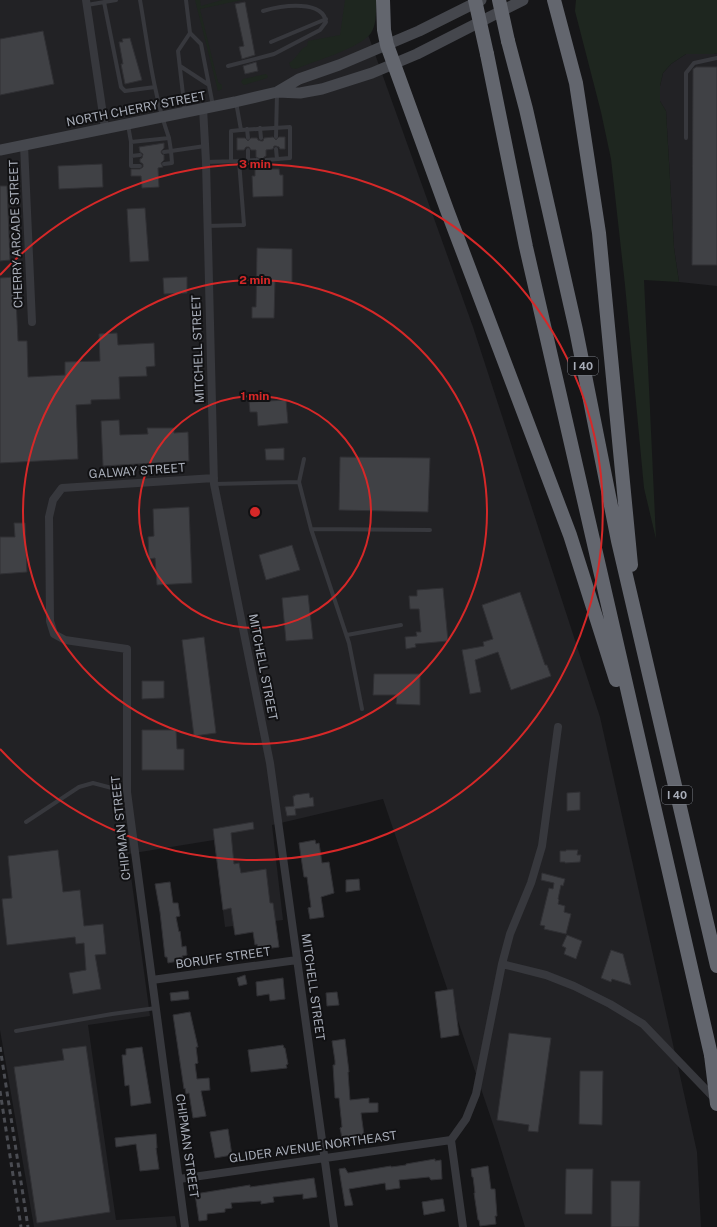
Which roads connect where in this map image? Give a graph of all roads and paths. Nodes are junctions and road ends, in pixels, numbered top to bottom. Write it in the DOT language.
graph roads {
  1 [pos="116,0"];
  2 [pos="140,0"];
  3 [pos="186,0"];
  4 [pos="383,0"];
  5 [pos="475,0"];
  6 [pos="481,0"];
  7 [pos="500,0"];
  8 [pos="523,0"];
  9 [pos="554,0"];
  10 [pos="303,1"];
  11 [pos="86,2"];
  12 [pos="104,2"];
  13 [pos="318,4"];
  14 [pos="263,11"];
  15 [pos="326,18"];
  16 [pos="190,33"];
  17 [pos="271,42"];
  18 [pos="387,45"];
  19 [pos="717,58"];
  20 [pos="394,64"];
  21 [pos="180,66"];
  22 [pos="228,66"];
  23 [pos="209,86"];
  24 [pos="155,87"];
  25 [pos="277,92"];
  26 [pos="236,102"];
  27 [pos="208,107"];
  28 [pos="185,112"];
  29 [pos="162,117"];
  30 [pos="128,124"];
  31 [pos="275,127"];
  32 [pos="105,128"];
  33 [pos="260,128"];
  34 [pos="247,129"];
  35 [pos="241,130"];
  36 [pos="276,137"];
  37 [pos="169,138"];
  38 [pos="248,138"];
  39 [pos="261,138"];
  40 [pos="686,138"];
  41 [pos="131,142"];
  42 [pos="24,145"];
  43 [pos="205,146"];
  44 [pos="276,149"];
  45 [pos="0,150"];
  46 [pos="248,150"];
  47 [pos="171,151"];
  48 [pos="164,152"];
  49 [pos="140,155"];
  50 [pos="131,156"];
  51 [pos="277,159"];
  52 [pos="256,160"];
  53 [pos="266,160"];
  54 [pos="232,161"];
  55 [pos="240,161"];
  56 [pos="248,161"];
  57 [pos="206,162"];
  58 [pos="164,164"];
  59 [pos="140,166"];
  60 [pos="206,226"];
  61 [pos="32,322"];
  62 [pos="304,459"];
  63 [pos="214,481"];
  64 [pos="299,482"];
  65 [pos="62,488"];
  66 [pos="311,529"];
  67 [pos="430,530"];
  68 [pos="401,625"];
  69 [pos="638,625"];
  70 [pos="347,635"];
  71 [pos="362,709"];
  72 [pos="558,727"];
  73 [pos="646,778"];
  74 [pos="127,792"];
  75 [pos="26,822"];
  76 [pos="297,960"];
  77 [pos="502,964"];
  78 [pos="717,966"];
  79 [pos="152,980"];
  80 [pos="156,1008"];
  81 [pos="16,1032"];
  82 [pos="717,1101"];
  83 [pos="717,1104"];
  84 [pos="451,1140"];
  85 [pos="324,1158"];
  86 [pos="179,1179"];
  87 [pos="185,1227"];
  88 [pos="334,1227"];
  89 [pos="463,1227"];
  1 -- 12 [label="lane"];
  2 -- 24 [label="lane"];
  3 -- 16 [label="lane"];
  4 -- 18 [label="highway"];
  5 -- 73 [label="highway, I 40, bridge"];
  6 -- 18 [label="street, NORTH CHERRY STREET"];
  7 -- 69 [label="highway, I 40, bridge"];
  8 -- 20 [label="street, NORTH CHERRY STREET"];
  9 -- 69 [label="highway"];
  10 -- 14 [label="lane"];
  11 -- 12 [label="lane"];
  11 -- 32 [label="street"];
  12 -- 24 [label="lane"];
  13 -- 15 [label="lane"];
  15 -- 17 [label="lane"];
  15 -- 22 [label="lane"];
  16 -- 21 [label="lane"];
  16 -- 23 [label="lane"];
  18 -- 20 [label="highway"];
  18 -- 25 [label="street, NORTH CHERRY STREET"];
  19 -- 40 [label="lane"];
  20 -- 25 [label="street, NORTH CHERRY STREET"];
  20 -- 73 [label="highway"];
  21 -- 23 [label="lane"];
  21 -- 28 [label="lane"];
  23 -- 27 [label="lane"];
  24 -- 29 [label="lane"];
  25 -- 26 [label="street, NORTH CHERRY STREET"];
  25 -- 31 [label="lane"];
  26 -- 27 [label="street, NORTH CHERRY STREET"];
  26 -- 35 [label="lane"];
  27 -- 28 [label="street, NORTH CHERRY STREET"];
  27 -- 43 [label="street, MITCHELL STREET"];
  28 -- 29 [label="street, NORTH CHERRY STREET"];
  29 -- 30 [label="street, NORTH CHERRY STREET"];
  29 -- 37 [label="lane"];
  30 -- 32 [label="street, NORTH CHERRY STREET"];
  30 -- 41 [label="lane"];
  31 -- 33 [label="lane"];
  31 -- 36 [label="lane"];
  31 -- 51 [label="lane"];
  32 -- 42 [label="street, NORTH CHERRY STREET"];
  33 -- 34 [label="lane"];
  33 -- 39 [label="lane"];
  34 -- 35 [label="lane"];
  34 -- 38 [label="lane"];
  35 -- 54 [label="lane"];
  37 -- 41 [label="lane"];
  37 -- 47 [label="lane"];
  41 -- 50 [label="lane"];
  42 -- 45 [label="street, NORTH CHERRY STREET"];
  42 -- 61 [label="street, CHERRY ARCADE STREET"];
  43 -- 47 [label="lane"];
  43 -- 57 [label="street, MITCHELL STREET"];
  44 -- 51 [label="lane"];
  46 -- 56 [label="lane"];
  47 -- 48 [label="lane"];
  47 -- 58 [label="lane"];
  49 -- 50 [label="lane"];
  50 -- 59 [label="lane"];
  51 -- 53 [label="lane"];
  52 -- 56 [label="lane"];
  54 -- 55 [label="lane"];
  54 -- 57 [label="lane"];
  55 -- 56 [label="lane"];
  55 -- 60 [label="lane"];
  57 -- 60 [label="street, MITCHELL STREET"];
  60 -- 63 [label="street, MITCHELL STREET"];
  62 -- 64 [label="lane"];
  63 -- 64 [label="lane"];
  63 -- 65 [label="street, GALWAY STREET"];
  63 -- 76 [label="street, MITCHELL STREET"];
  64 -- 66 [label="lane"];
  65 -- 74 [label="street, CHIPMAN STREET"];
  66 -- 67 [label="lane"];
  66 -- 70 [label="lane"];
  68 -- 70 [label="lane"];
  69 -- 78 [label="highway, I 40"];
  70 -- 71 [label="lane"];
  72 -- 77 [label="street"];
  73 -- 83 [label="highway, I 40, bridge"];
  74 -- 75 [label="lane"];
  74 -- 79 [label="street, CHIPMAN STREET"];
  76 -- 79 [label="street, BORUFF STREET"];
  76 -- 85 [label="street, MITCHELL STREET"];
  77 -- 82 [label="street"];
  77 -- 84 [label="street"];
  79 -- 80 [label="street, CHIPMAN STREET"];
  80 -- 81 [label="lane"];
  80 -- 86 [label="street, CHIPMAN STREET"];
  84 -- 85 [label="street, GLIDER AVENUE NORTHEAST"];
  84 -- 89 [label="street"];
  85 -- 86 [label="street, GLIDER AVENUE NORTHEAST"];
  85 -- 88 [label="street, MITCHELL STREET"];
  86 -- 87 [label="street, CHIPMAN STREET"];
}
